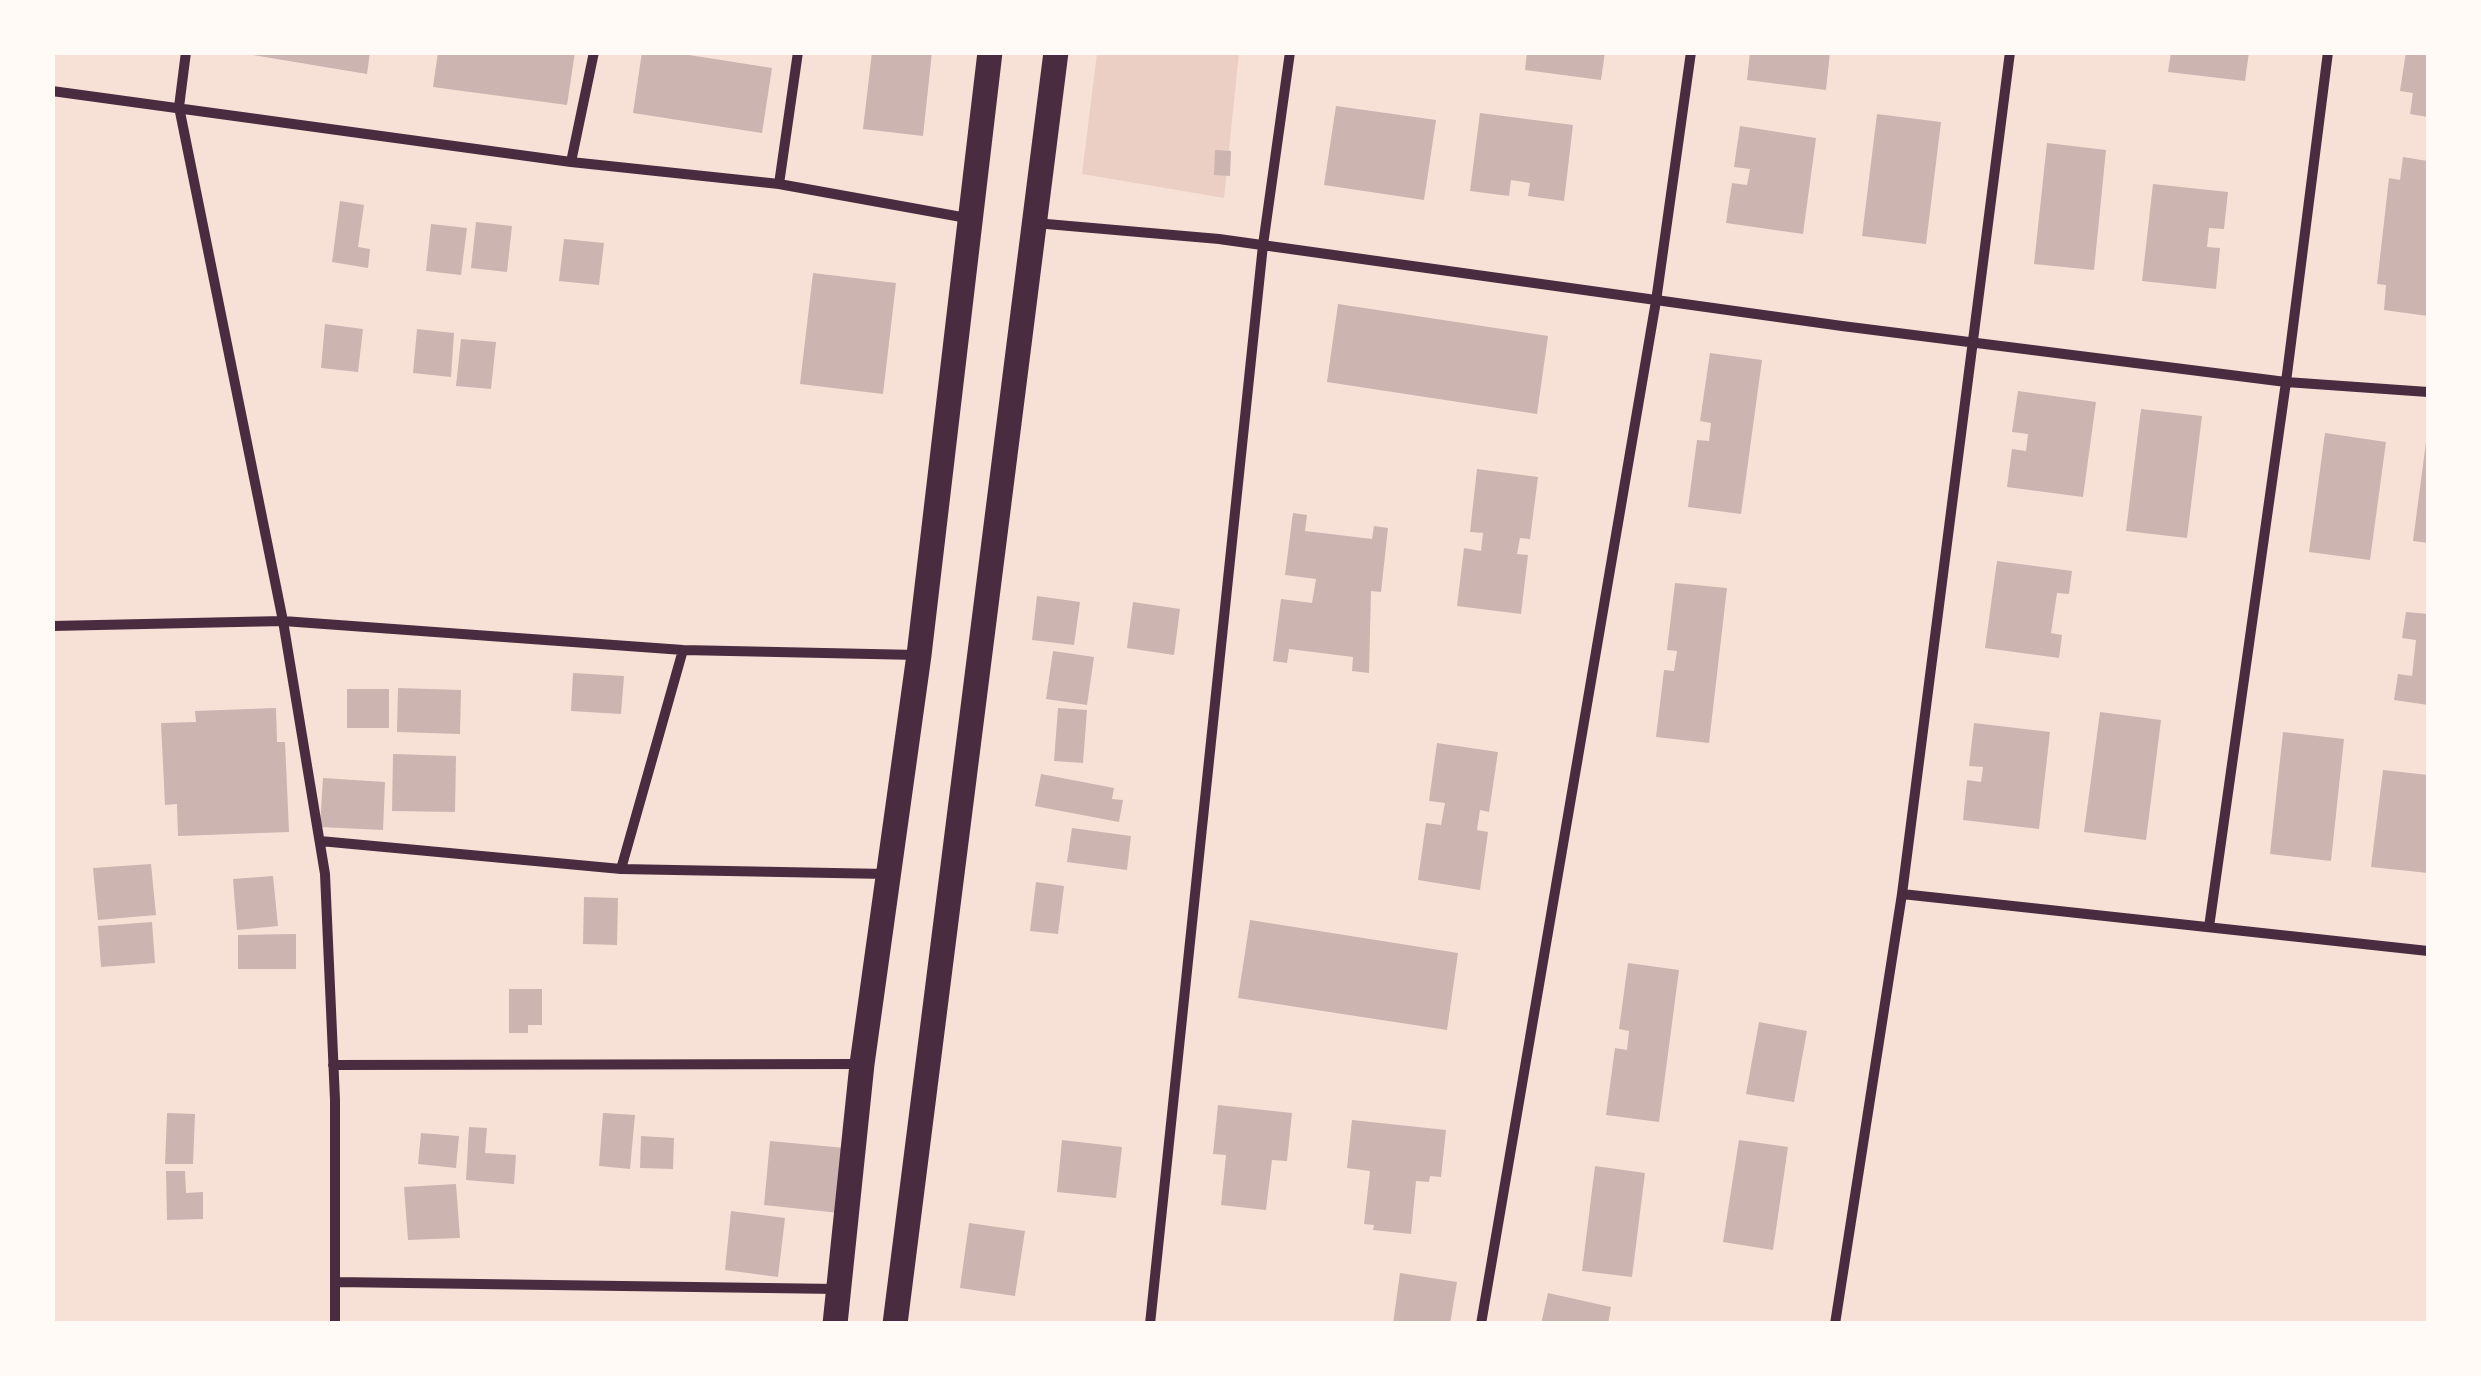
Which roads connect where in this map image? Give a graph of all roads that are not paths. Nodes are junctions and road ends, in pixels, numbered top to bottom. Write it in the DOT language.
graph roads {
  1 [pos="186,52"];
  2 [pos="594,52"];
  3 [pos="798,52"];
  4 [pos="990,52"];
  5 [pos="1056,52"];
  6 [pos="1290,52"];
  7 [pos="1691,52"];
  8 [pos="2010,52"];
  9 [pos="2328,52"];
  10 [pos="52,91"];
  11 [pos="179,107"];
  12 [pos="571,162"];
  13 [pos="780,184"];
  14 [pos="969,219"];
  15 [pos="1034,223"];
  16 [pos="1262,245"];
  17 [pos="1656,301"];
  18 [pos="1971,342"];
  19 [pos="2286,382"];
  20 [pos="2428,392"];
  21 [pos="283,621"];
  22 [pos="52,626"];
  23 [pos="683,650"];
  24 [pos="918,654"];
  25 [pos="320,842"];
  26 [pos="620,868"];
  27 [pos="889,874"];
  28 [pos="1902,894"];
  29 [pos="2209,927"];
  30 [pos="2428,951"];
  31 [pos="333,1064"];
  32 [pos="862,1064"];
  33 [pos="336,1282"];
  34 [pos="839,1289"];
  35 [pos="335,1324"];
  36 [pos="835,1324"];
  37 [pos="895,1324"];
  38 [pos="1150,1324"];
  39 [pos="1480,1324"];
  40 [pos="1836,1324"];
  1 -- 11 [label="street"];
  2 -- 12 [label="street"];
  3 -- 13 [label="street"];
  4 -- 14 [label="main road"];
  5 -- 15 [label="main road"];
  6 -- 16 [label="street"];
  7 -- 17 [label="street"];
  8 -- 18 [label="street"];
  9 -- 19 [label="street"];
  10 -- 11 [label="street"];
  11 -- 12 [label="street"];
  11 -- 21 [label="street"];
  12 -- 13 [label="street"];
  13 -- 14 [label="street"];
  14 -- 24 [label="main road"];
  15 -- 16 [label="street"];
  15 -- 37 [label="main road"];
  16 -- 17 [label="street"];
  16 -- 38 [label="street"];
  17 -- 18 [label="street"];
  17 -- 39 [label="street"];
  18 -- 19 [label="street"];
  18 -- 28 [label="street"];
  19 -- 20 [label="street"];
  19 -- 29 [label="street"];
  21 -- 22 [label="street"];
  21 -- 23 [label="street"];
  21 -- 25 [label="street"];
  23 -- 24 [label="street"];
  23 -- 26 [label="street"];
  24 -- 27 [label="main road"];
  25 -- 26 [label="street"];
  25 -- 31 [label="street"];
  26 -- 27 [label="street"];
  27 -- 32 [label="main road"];
  28 -- 29 [label="street"];
  28 -- 40 [label="street"];
  29 -- 30 [label="street"];
  31 -- 32 [label="street"];
  31 -- 33 [label="street"];
  32 -- 34 [label="main road"];
  33 -- 34 [label="street"];
  33 -- 35 [label="street"];
  34 -- 36 [label="main road"];
}
